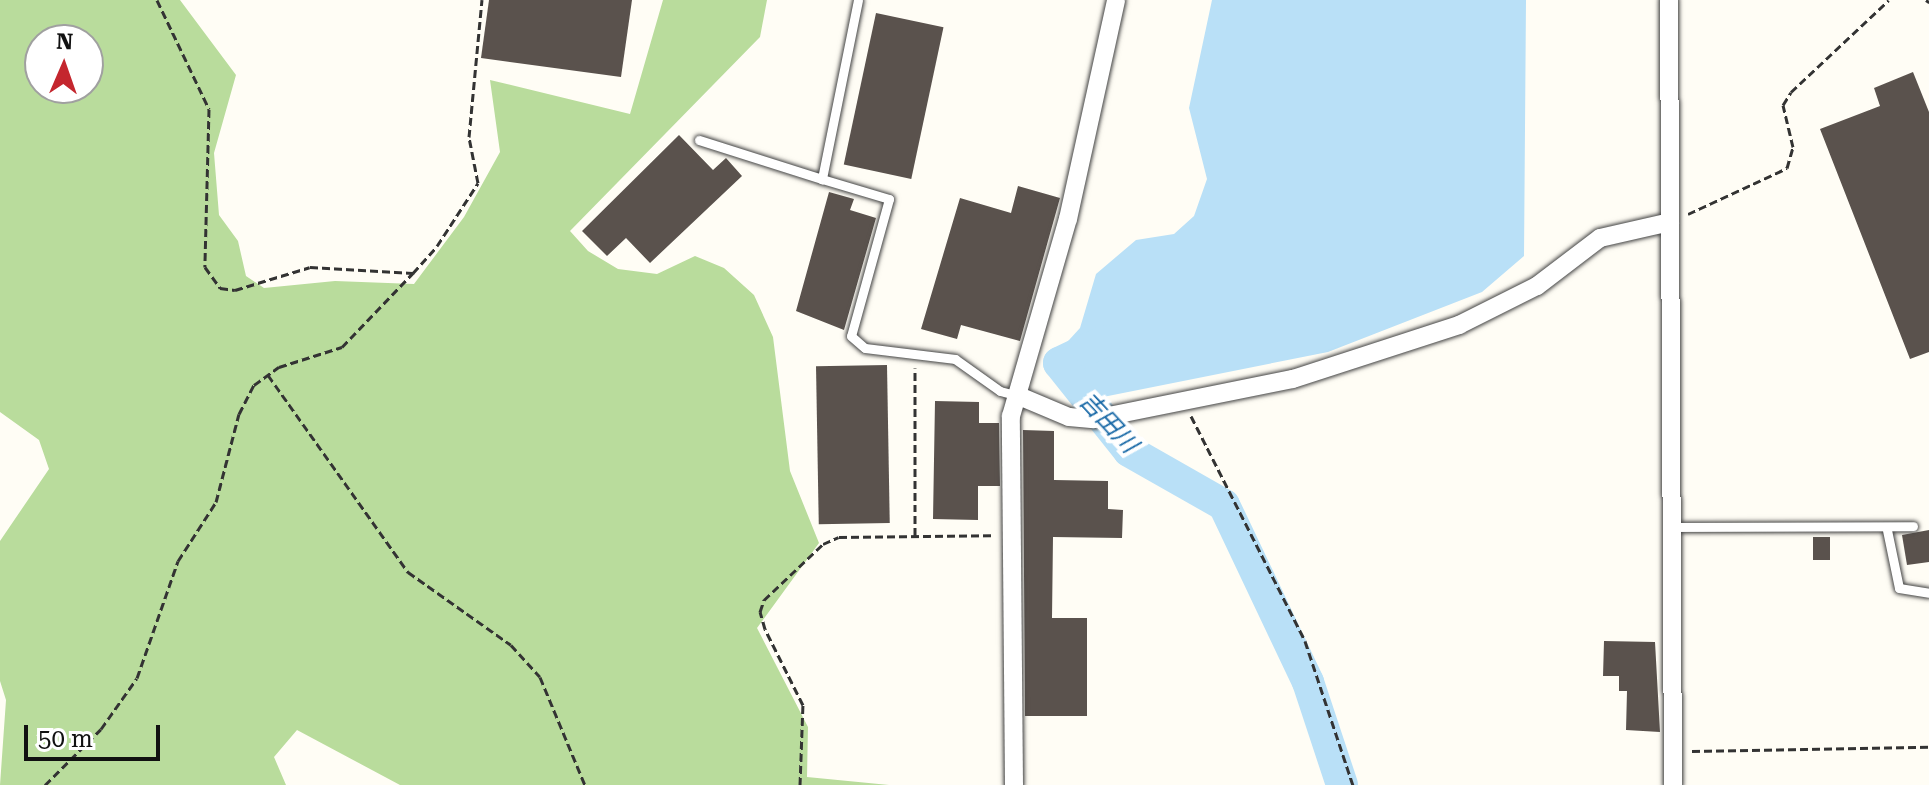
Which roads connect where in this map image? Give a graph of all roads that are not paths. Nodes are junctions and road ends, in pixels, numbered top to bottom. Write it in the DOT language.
graph roads {
  1 [pos="858,0"];
  2 [pos="1116,0"];
  3 [pos="1669,0"];
  4 [pos="699,140"];
  5 [pos="822,179"];
  6 [pos="1670,222"];
  7 [pos="1019,396"];
  8 [pos="1913,526"];
  9 [pos="1670,527"];
  10 [pos="1887,530"];
  11 [pos="1929,593"];
  12 [pos="1014,785"];
  13 [pos="1673,785"];
  1 -- 5 [label="lane"];
  2 -- 7 [label="street"];
  3 -- 6 [label="street"];
  4 -- 5 [label="lane"];
  5 -- 7 [label="lane"];
  6 -- 7 [label="street"];
  6 -- 9 [label="street"];
  7 -- 12 [label="street"];
  8 -- 10 [label="lane"];
  9 -- 10 [label="lane"];
  9 -- 13 [label="street"];
  10 -- 11 [label="lane"];
}
